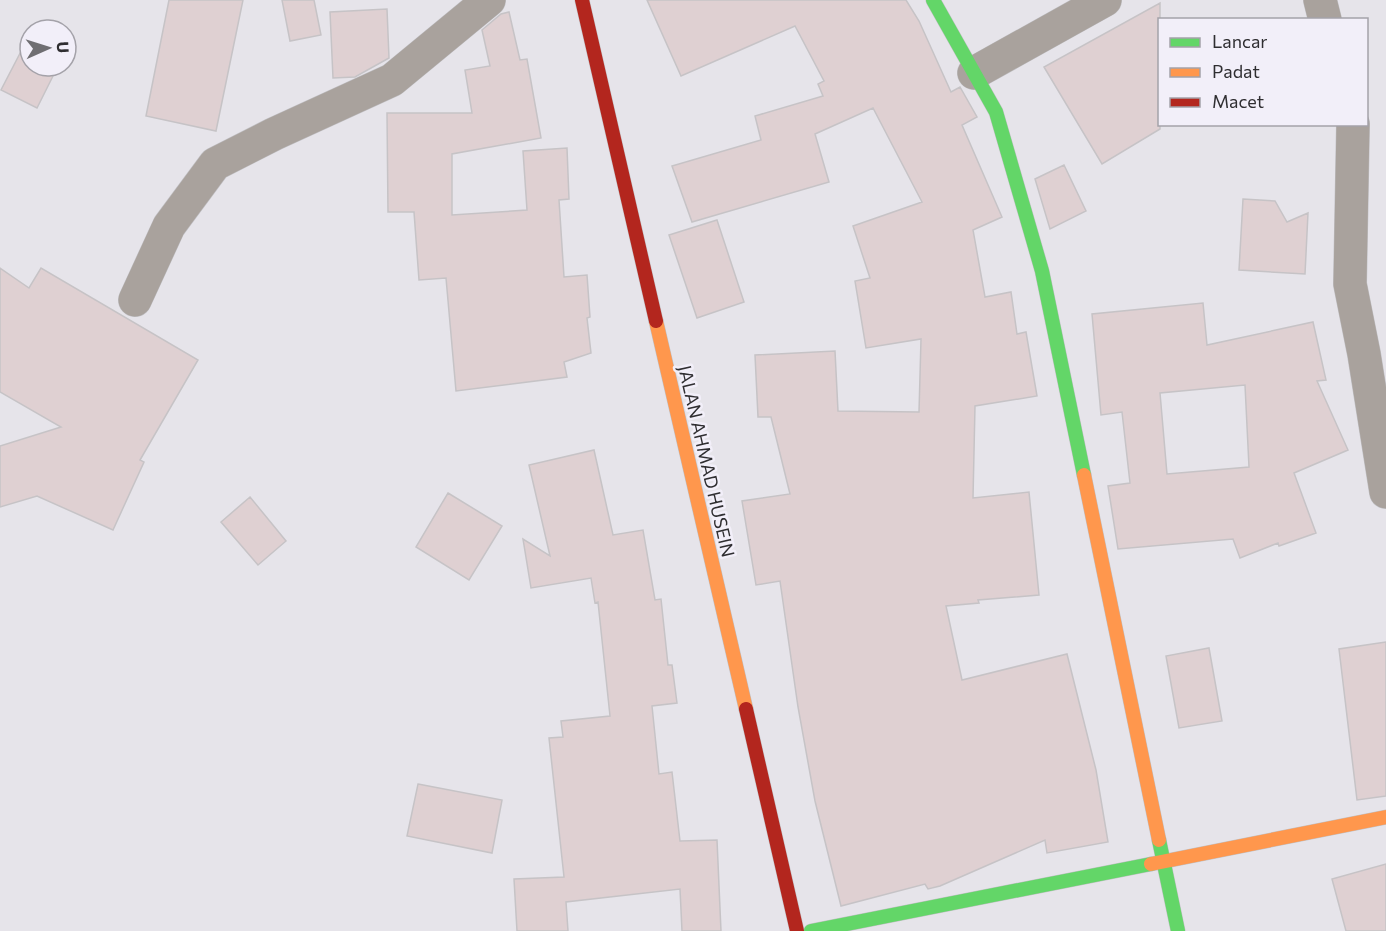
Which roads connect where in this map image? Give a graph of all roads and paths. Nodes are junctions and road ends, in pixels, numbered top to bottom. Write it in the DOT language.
graph roads {
  1 [pos="489,0"];
  2 [pos="582,0"];
  3 [pos="933,0"];
  4 [pos="1105,0"];
  5 [pos="1320,0"];
  6 [pos="1324,18"];
  7 [pos="974,73"];
  8 [pos="1353,126"];
  9 [pos="135,300"];
  10 [pos="1385,486"];
  11 [pos="1386,817"];
  12 [pos="1164,863"];
  13 [pos="797,931"];
  14 [pos="811,931"];
  15 [pos="1178,931"];
  1 -- 9 [label="street"];
  2 -- 13 [label="street, JALAN AHMAD HUSEIN"];
  3 -- 7 [label="street"];
  4 -- 7 [label="street"];
  5 -- 6 [label="street"];
  7 -- 12 [label="street"];
  8 -- 10 [label="street"];
  11 -- 12 [label="street"];
  12 -- 14 [label="street"];
  12 -- 15 [label="street"];
}
